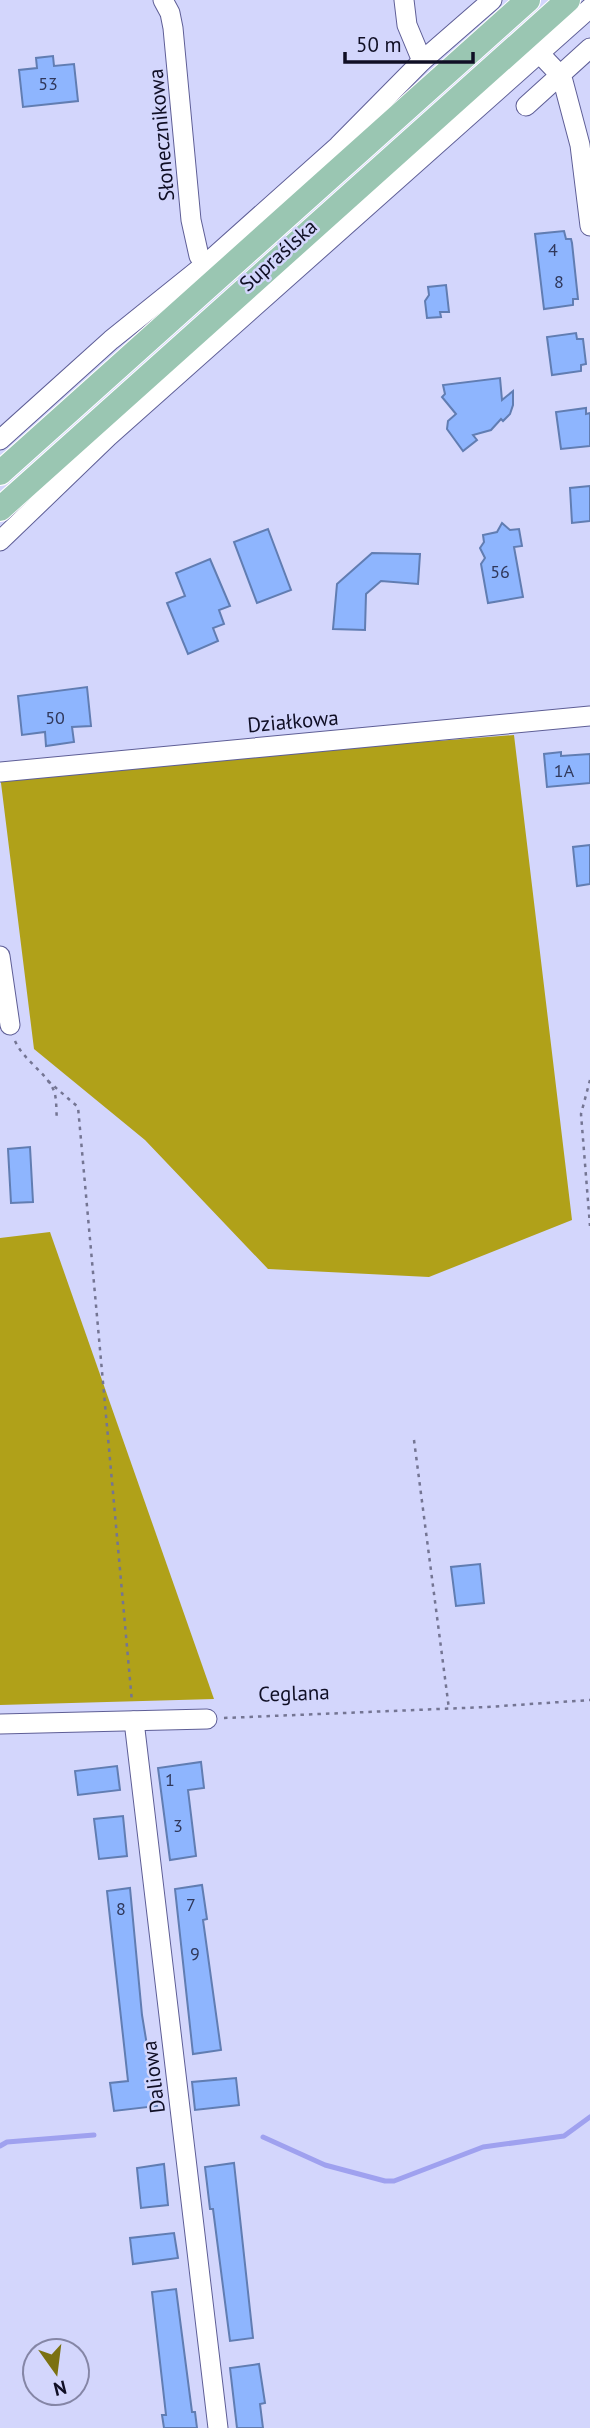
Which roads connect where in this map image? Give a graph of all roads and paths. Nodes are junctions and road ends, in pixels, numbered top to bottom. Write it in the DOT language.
graph roads {
  1 [pos="163,0"];
  2 [pos="404,0"];
  3 [pos="492,0"];
  4 [pos="527,0"];
  5 [pos="568,0"];
  6 [pos="590,8"];
  7 [pos="590,48"];
  8 [pos="540,54"];
  9 [pos="422,61"];
  10 [pos="560,75"];
  11 [pos="526,106"];
  12 [pos="590,226"];
  13 [pos="206,265"];
  14 [pos="0,440"];
  15 [pos="0,473"];
  16 [pos="0,509"];
  17 [pos="0,541"];
  18 [pos="590,716"];
  19 [pos="0,772"];
  20 [pos="0,956"];
  21 [pos="10,1025"];
  22 [pos="590,1080"];
  23 [pos="48,1081"];
  24 [pos="57,1120"];
  25 [pos="590,1226"];
  26 [pos="414,1440"];
  27 [pos="590,1699"];
  28 [pos="449,1709"];
  29 [pos="207,1719"];
  30 [pos="134,1721"];
  31 [pos="0,1724"];
  32 [pos="218,2428"];
  1 -- 13 [label="street, Słonecznikowa"];
  2 -- 9 [label="street"];
  3 -- 9 [label="street, Supraślska"];
  4 -- 15 [label="main road"];
  5 -- 16 [label="main road"];
  6 -- 8 [label="street, Supraślska"];
  7 -- 10 [label="street"];
  8 -- 10 [label="street"];
  8 -- 17 [label="street, Supraślska"];
  9 -- 13 [label="street, Supraślska"];
  10 -- 11 [label="street"];
  10 -- 12 [label="street"];
  13 -- 14 [label="street, Supraślska"];
  18 -- 19 [label="street, Działkowa"];
  20 -- 21 [label="street"];
  21 -- 23 [label="path"];
  22 -- 25 [label="path"];
  23 -- 24 [label="path"];
  23 -- 30 [label="path"];
  26 -- 28 [label="path"];
  27 -- 28 [label="path, Ceglana"];
  28 -- 29 [label="path, Ceglana"];
  29 -- 30 [label="street"];
  30 -- 31 [label="street"];
  30 -- 32 [label="street, Daliowa"];
}
